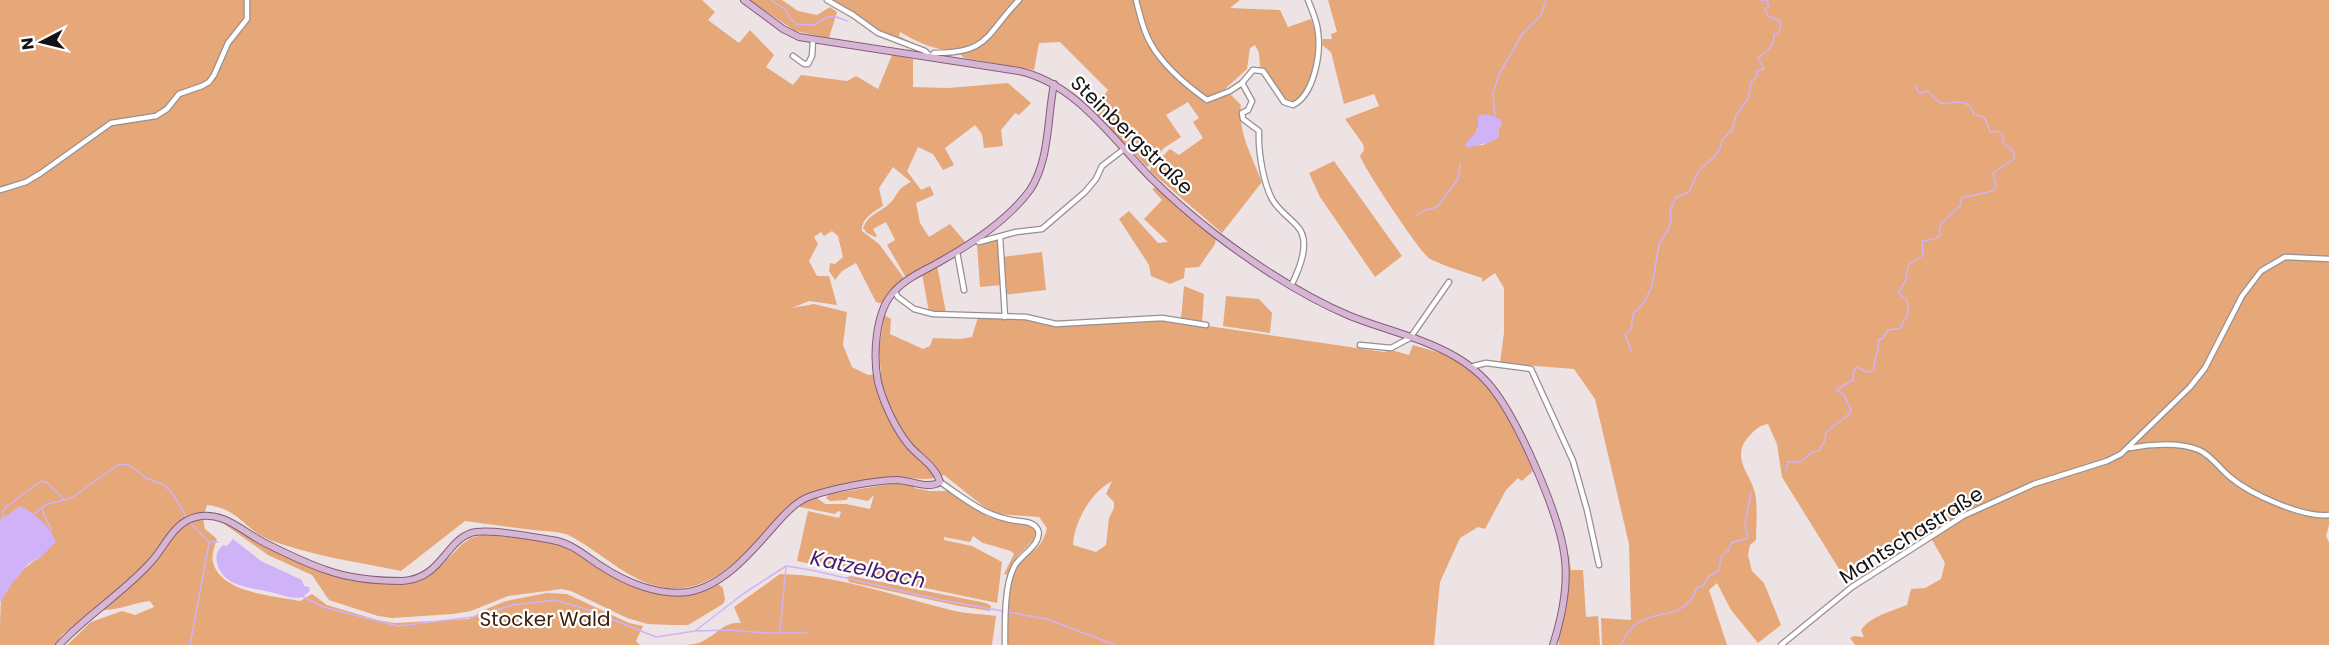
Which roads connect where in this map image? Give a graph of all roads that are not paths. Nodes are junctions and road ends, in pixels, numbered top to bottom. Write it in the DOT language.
graph roads {
  1 [pos="247,0"];
  2 [pos="744,0"];
  3 [pos="828,0"];
  4 [pos="1019,0"];
  5 [pos="1136,0"];
  6 [pos="1308,0"];
  7 [pos="813,40"];
  8 [pos="793,56"];
  9 [pos="932,57"];
  10 [pos="1242,83"];
  11 [pos="1054,84"];
  12 [pos="1124,148"];
  13 [pos="0,190"];
  14 [pos="1000,237"];
  15 [pos="975,240"];
  16 [pos="957,252"];
  17 [pos="2329,259"];
  18 [pos="1449,282"];
  19 [pos="1292,286"];
  20 [pos="964,290"];
  21 [pos="894,291"];
  22 [pos="1005,317"];
  23 [pos="1206,325"];
  24 [pos="1410,338"];
  25 [pos="1360,345"];
  26 [pos="1470,367"];
  27 [pos="2137,438"];
  28 [pos="2143,446"];
  29 [pos="2128,448"];
  30 [pos="940,482"];
  31 [pos="2329,515"];
  32 [pos="1599,565"];
  33 [pos="59,645"];
  34 [pos="1005,645"];
  35 [pos="1553,645"];
  36 [pos="1781,645"];
  1 -- 13 [label="street"];
  2 -- 7 [label="main road, Steinbergstraße"];
  3 -- 9 [label="street"];
  4 -- 9 [label="street"];
  5 -- 10 [label="street"];
  6 -- 10 [label="street"];
  7 -- 8 [label="street"];
  7 -- 9 [label="main road, Steinbergstraße"];
  9 -- 11 [label="main road, Steinbergstraße"];
  10 -- 19 [label="street"];
  11 -- 12 [label="main road, Steinbergstraße"];
  11 -- 15 [label="main road"];
  12 -- 14 [label="street"];
  12 -- 19 [label="main road, Steinbergstraße"];
  14 -- 15 [label="street"];
  14 -- 22 [label="street"];
  15 -- 16 [label="main road"];
  16 -- 20 [label="street"];
  16 -- 21 [label="main road"];
  17 -- 27 [label="street, Mantschastraße"];
  18 -- 24 [label="street"];
  19 -- 24 [label="main road, Steinbergstraße"];
  21 -- 22 [label="street"];
  21 -- 30 [label="main road"];
  22 -- 23 [label="street"];
  24 -- 25 [label="street"];
  24 -- 26 [label="main road, Steinbergstraße"];
  26 -- 32 [label="street"];
  26 -- 35 [label="main road, Steinbergstraße"];
  27 -- 28 [label="street"];
  27 -- 29 [label="street, Mantschastraße"];
  28 -- 29 [label="street"];
  28 -- 31 [label="street"];
  29 -- 36 [label="street, Mantschastraße"];
  30 -- 33 [label="main road"];
  30 -- 34 [label="street"];
}
